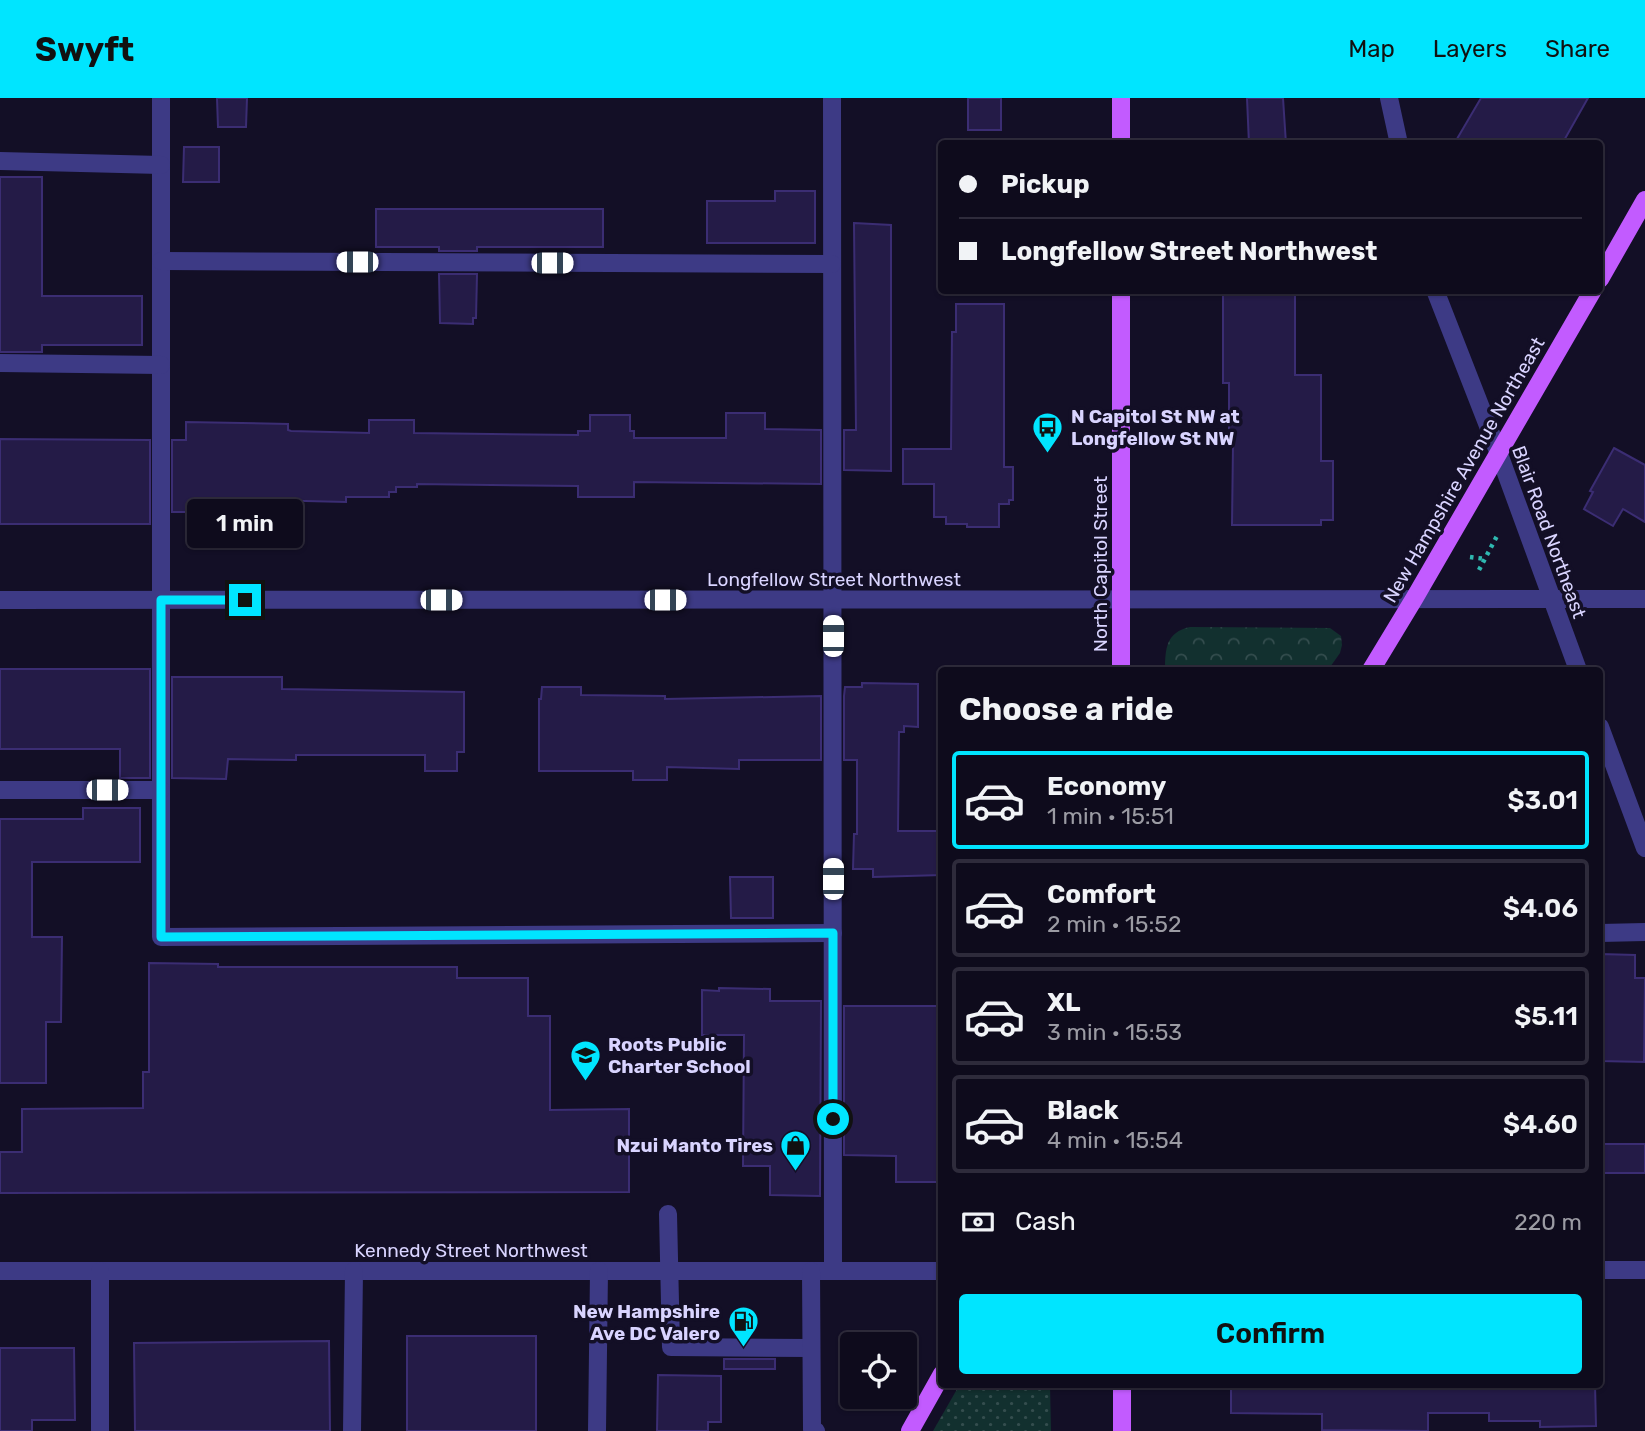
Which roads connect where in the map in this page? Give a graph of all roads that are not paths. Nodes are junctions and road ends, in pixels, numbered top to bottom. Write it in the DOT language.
graph roads {
  1 [pos="160,98"];
  2 [pos="832,98"];
  3 [pos="1121,98"];
  4 [pos="1389,98"];
  5 [pos="1121,140"];
  6 [pos="1398,140"];
  7 [pos="0,161"];
  8 [pos="161,165"];
  9 [pos="1645,200"];
  10 [pos="161,261"];
  11 [pos="832,264"];
  12 [pos="1603,274"];
  13 [pos="1121,294"];
  14 [pos="1437,294"];
  15 [pos="1591,294"];
  16 [pos="0,363"];
  17 [pos="161,365"];
  18 [pos="1499,454"];
  19 [pos="1414,599"];
  20 [pos="1552,599"];
  21 [pos="1645,599"];
  22 [pos="0,600"];
  23 [pos="161,600"];
  24 [pos="833,600"];
  25 [pos="1121,600"];
  26 [pos="1121,667"];
  27 [pos="1373,667"];
  28 [pos="1577,667"];
  29 [pos="1603,735"];
  30 [pos="0,790"];
  31 [pos="161,790"];
  32 [pos="1645,848"];
  33 [pos="1645,932"];
  34 [pos="833,933"];
  35 [pos="1603,933"];
  36 [pos="668,1214"];
  37 [pos="1603,1270"];
  38 [pos="1645,1270"];
  39 [pos="0,1271"];
  40 [pos="100,1271"];
  41 [pos="354,1271"];
  42 [pos="599,1271"];
  43 [pos="669,1271"];
  44 [pos="811,1271"];
  45 [pos="833,1271"];
  46 [pos="938,1271"];
  47 [pos="811,1348"];
  48 [pos="938,1381"];
  49 [pos="1122,1388"];
  50 [pos="100,1431"];
  51 [pos="352,1431"];
  52 [pos="597,1431"];
  53 [pos="816,1431"];
  54 [pos="909,1431"];
  55 [pos="1122,1431"];
  1 -- 8 [label="street"];
  2 -- 11 [label="street"];
  3 -- 5 [label="main road"];
  4 -- 6 [label="street"];
  7 -- 8 [label="street"];
  8 -- 10 [label="street"];
  9 -- 12 [label="main road"];
  10 -- 11 [label="street"];
  10 -- 17 [label="street"];
  11 -- 24 [label="street"];
  13 -- 25 [label="main road, North Capitol Street"];
  14 -- 18 [label="street, Blair Road Northeast"];
  15 -- 18 [label="main road, New Hampshire Avenue Northeast"];
  16 -- 17 [label="street"];
  17 -- 23 [label="street"];
  18 -- 19 [label="main road, New Hampshire Avenue Northeast"];
  18 -- 20 [label="street, Blair Road Northeast"];
  19 -- 20 [label="street, Longfellow Street Northwest"];
  19 -- 25 [label="street, Longfellow Street Northwest"];
  19 -- 27 [label="main road, New Hampshire Avenue Northeast"];
  20 -- 21 [label="street, Longfellow Street Northwest"];
  20 -- 28 [label="street, Blair Road Northeast"];
  22 -- 23 [label="street, Longfellow Street Northwest"];
  23 -- 24 [label="street, Longfellow Street Northwest"];
  23 -- 31 [label="street"];
  24 -- 25 [label="street, Longfellow Street Northwest"];
  24 -- 34 [label="street"];
  25 -- 26 [label="main road, North Capitol Street"];
  29 -- 32 [label="street"];
  30 -- 31 [label="street"];
  31 -- 34 [label="street"];
  33 -- 35 [label="street"];
  34 -- 45 [label="street"];
  36 -- 43 [label="street"];
  37 -- 38 [label="street"];
  39 -- 40 [label="street, Kennedy Street Northwest"];
  40 -- 41 [label="street, Kennedy Street Northwest"];
  40 -- 50 [label="street"];
  41 -- 42 [label="street, Kennedy Street Northwest"];
  41 -- 51 [label="street"];
  42 -- 43 [label="street, Kennedy Street Northwest"];
  42 -- 52 [label="street"];
  43 -- 44 [label="street, Kennedy Street Northwest"];
  43 -- 47 [label="street"];
  44 -- 45 [label="street, Kennedy Street Northwest"];
  44 -- 47 [label="street"];
  45 -- 46 [label="street, Kennedy Street Northwest"];
  47 -- 53 [label="street"];
  48 -- 54 [label="main road"];
  49 -- 55 [label="main road"];
}
